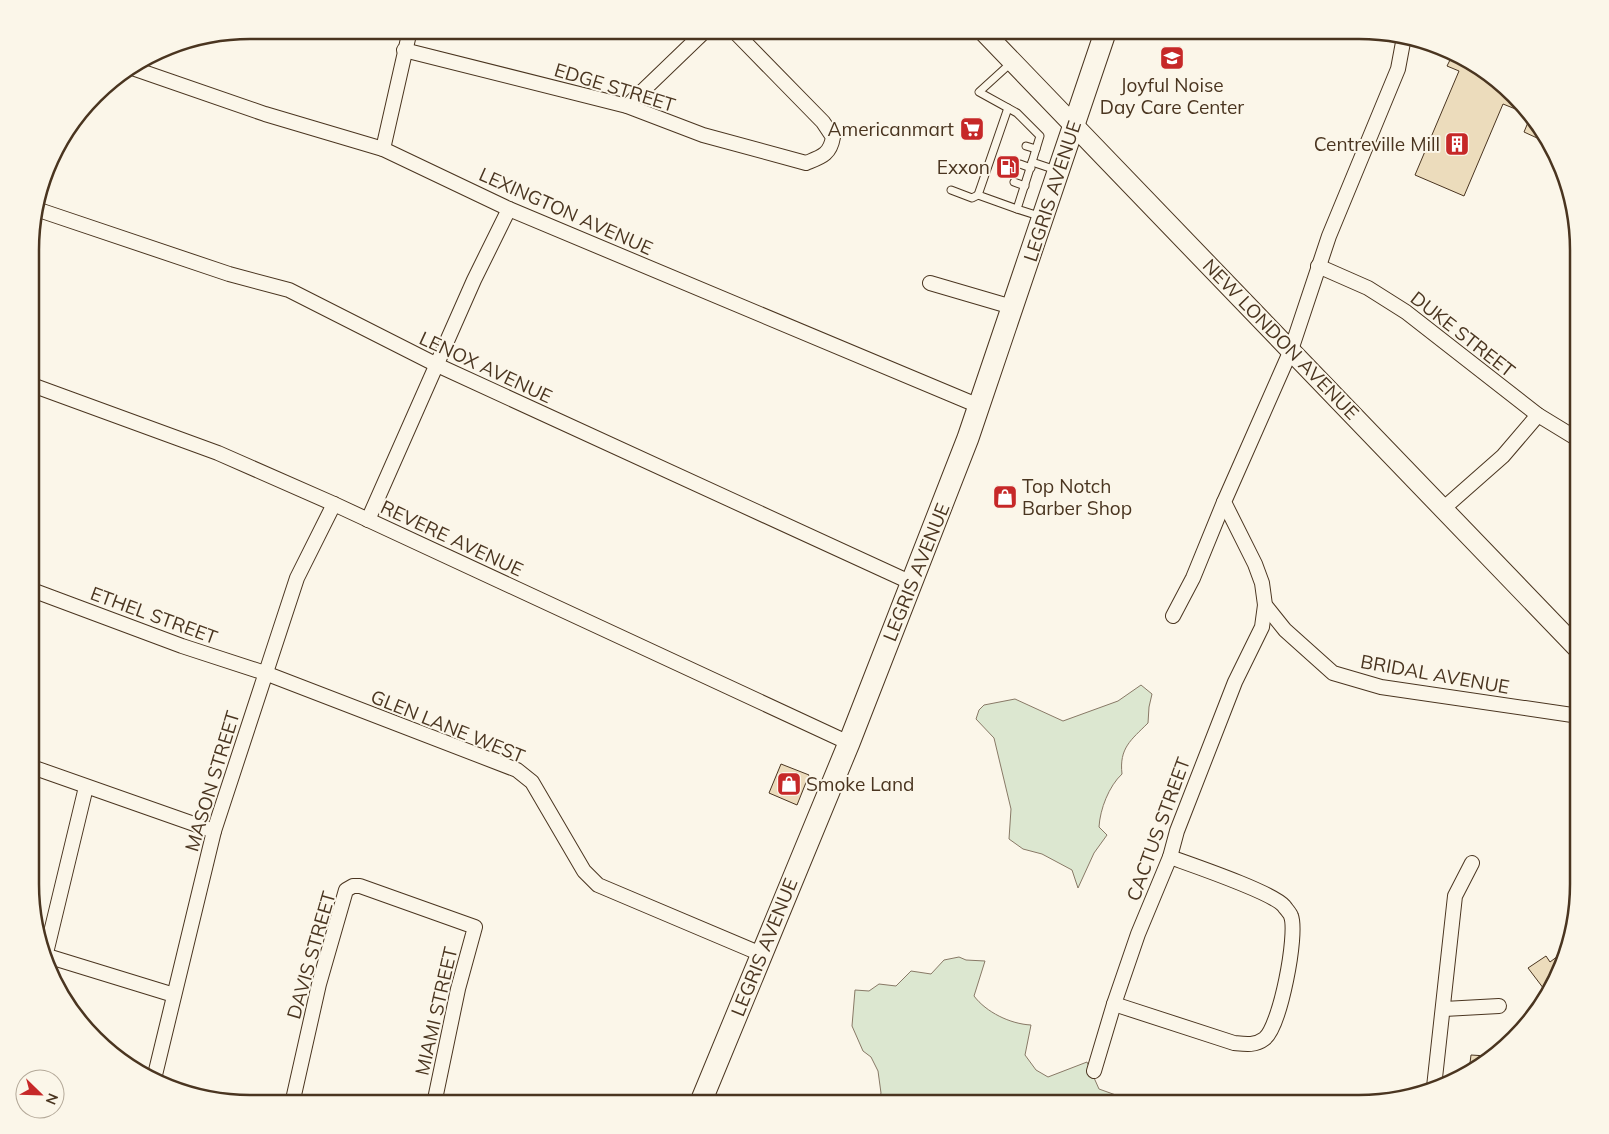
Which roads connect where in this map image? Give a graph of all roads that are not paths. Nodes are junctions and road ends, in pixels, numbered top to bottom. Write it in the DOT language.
graph roads {
  1 [pos="407,39"];
  2 [pos="697,39"];
  3 [pos="743,39"];
  4 [pos="990,39"];
  5 [pos="1103,39"];
  6 [pos="1403,44"];
  7 [pos="404,50"];
  8 [pos="1012,62"];
  9 [pos="139,70"];
  10 [pos="627,106"];
  11 [pos="1008,108"];
  12 [pos="1073,124"];
  13 [pos="998,136"];
  14 [pos="1006,139"];
  15 [pos="1026,146"];
  16 [pos="383,149"];
  17 [pos="1036,149"];
  18 [pos="992,154"];
  19 [pos="1000,157"];
  20 [pos="1020,164"];
  21 [pos="1032,165"];
  22 [pos="1058,171"];
  23 [pos="986,172"];
  24 [pos="994,175"];
  25 [pos="1014,182"];
  26 [pos="1025,186"];
  27 [pos="951,190"];
  28 [pos="978,195"];
  29 [pos="509,209"];
  30 [pos="1017,209"];
  31 [pos="43,211"];
  32 [pos="1043,218"];
  33 [pos="1318,266"];
  34 [pos="930,283"];
  35 [pos="1012,308"];
  36 [pos="1291,350"];
  37 [pos="437,365"];
  38 [pos="39,388"];
  39 [pos="979,406"];
  40 [pos="1538,415"];
  41 [pos="1570,435"];
  42 [pos="1224,502"];
  43 [pos="334,504"];
  44 [pos="1444,508"];
  45 [pos="368,520"];
  46 [pos="912,583"];
  47 [pos="39,593"];
  48 [pos="1265,605"];
  49 [pos="1173,616"];
  50 [pos="1570,642"];
  51 [pos="265,673"];
  52 [pos="1570,715"];
  53 [pos="849,743"];
  54 [pos="39,770"];
  55 [pos="86,787"];
  56 [pos="214,831"];
  57 [pos="1170,857"];
  58 [pos="1472,862"];
  59 [pos="475,927"];
  60 [pos="48,946"];
  61 [pos="761,954"];
  62 [pos="52,957"];
  63 [pos="174,995"];
  64 [pos="1114,1004"];
  65 [pos="1499,1006"];
  66 [pos="1444,1009"];
  67 [pos="1094,1071"];
  68 [pos="156,1072"];
  69 [pos="1435,1081"];
  70 [pos="294,1095"];
  71 [pos="436,1095"];
  72 [pos="704,1095"];
  1 -- 7 [label="street"];
  2 -- 10 [label="street"];
  3 -- 10 [label="street, EDGE STREET"];
  4 -- 8 [label="main road, NEW LONDON AVENUE"];
  5 -- 12 [label="main road, LEGRIS AVENUE"];
  6 -- 33 [label="street"];
  7 -- 10 [label="street, EDGE STREET"];
  7 -- 16 [label="street"];
  8 -- 11 [label="lane"];
  8 -- 12 [label="main road, NEW LONDON AVENUE"];
  9 -- 16 [label="street, LEXINGTON AVENUE"];
  11 -- 13 [label="lane"];
  11 -- 17 [label="lane"];
  12 -- 22 [label="main road, LEGRIS AVENUE"];
  12 -- 36 [label="main road, NEW LONDON AVENUE"];
  13 -- 14 [label="lane"];
  13 -- 18 [label="lane"];
  15 -- 17 [label="lane"];
  16 -- 29 [label="street, LEXINGTON AVENUE"];
  17 -- 21 [label="lane"];
  18 -- 19 [label="lane"];
  18 -- 23 [label="lane"];
  20 -- 21 [label="lane"];
  21 -- 22 [label="lane"];
  21 -- 26 [label="lane"];
  22 -- 32 [label="main road, LEGRIS AVENUE"];
  23 -- 24 [label="lane"];
  23 -- 28 [label="lane"];
  25 -- 26 [label="lane"];
  26 -- 30 [label="lane"];
  27 -- 28 [label="lane"];
  28 -- 30 [label="lane"];
  29 -- 37 [label="street"];
  29 -- 39 [label="street, LEXINGTON AVENUE"];
  30 -- 32 [label="lane"];
  31 -- 37 [label="street, LENOX AVENUE"];
  32 -- 35 [label="main road, LEGRIS AVENUE"];
  33 -- 36 [label="street"];
  33 -- 40 [label="street, DUKE STREET"];
  34 -- 35 [label="street"];
  35 -- 39 [label="main road, LEGRIS AVENUE"];
  36 -- 42 [label="street"];
  36 -- 44 [label="main road, NEW LONDON AVENUE"];
  37 -- 45 [label="street"];
  37 -- 46 [label="street, LENOX AVENUE"];
  38 -- 43 [label="street, REVERE AVENUE"];
  39 -- 46 [label="main road, LEGRIS AVENUE"];
  40 -- 41 [label="street, DUKE STREET"];
  40 -- 44 [label="street"];
  42 -- 48 [label="street, BRIDAL AVENUE"];
  42 -- 49 [label="street"];
  43 -- 45 [label="street, REVERE AVENUE"];
  43 -- 51 [label="street, MASON STREET"];
  44 -- 50 [label="main road, NEW LONDON AVENUE"];
  45 -- 53 [label="street, REVERE AVENUE"];
  46 -- 53 [label="main road, LEGRIS AVENUE"];
  47 -- 51 [label="street, ETHEL STREET"];
  48 -- 52 [label="street, BRIDAL AVENUE"];
  48 -- 57 [label="street, CACTUS STREET"];
  51 -- 56 [label="street, MASON STREET"];
  51 -- 61 [label="street, GLEN LANE WEST"];
  53 -- 61 [label="main road, LEGRIS AVENUE"];
  54 -- 55 [label="street"];
  55 -- 56 [label="street"];
  55 -- 60 [label="street"];
  56 -- 63 [label="street, MASON STREET"];
  57 -- 64 [label="street, CACTUS STREET"];
  57 -- 64 [label="street"];
  58 -- 66 [label="street"];
  59 -- 70 [label="street, DAVIS STREET"];
  59 -- 71 [label="street, MIAMI STREET"];
  61 -- 72 [label="main road, LEGRIS AVENUE"];
  62 -- 63 [label="street"];
  63 -- 68 [label="street, MASON STREET"];
  64 -- 67 [label="street, CACTUS STREET"];
  65 -- 66 [label="street"];
  66 -- 69 [label="street"];
}
